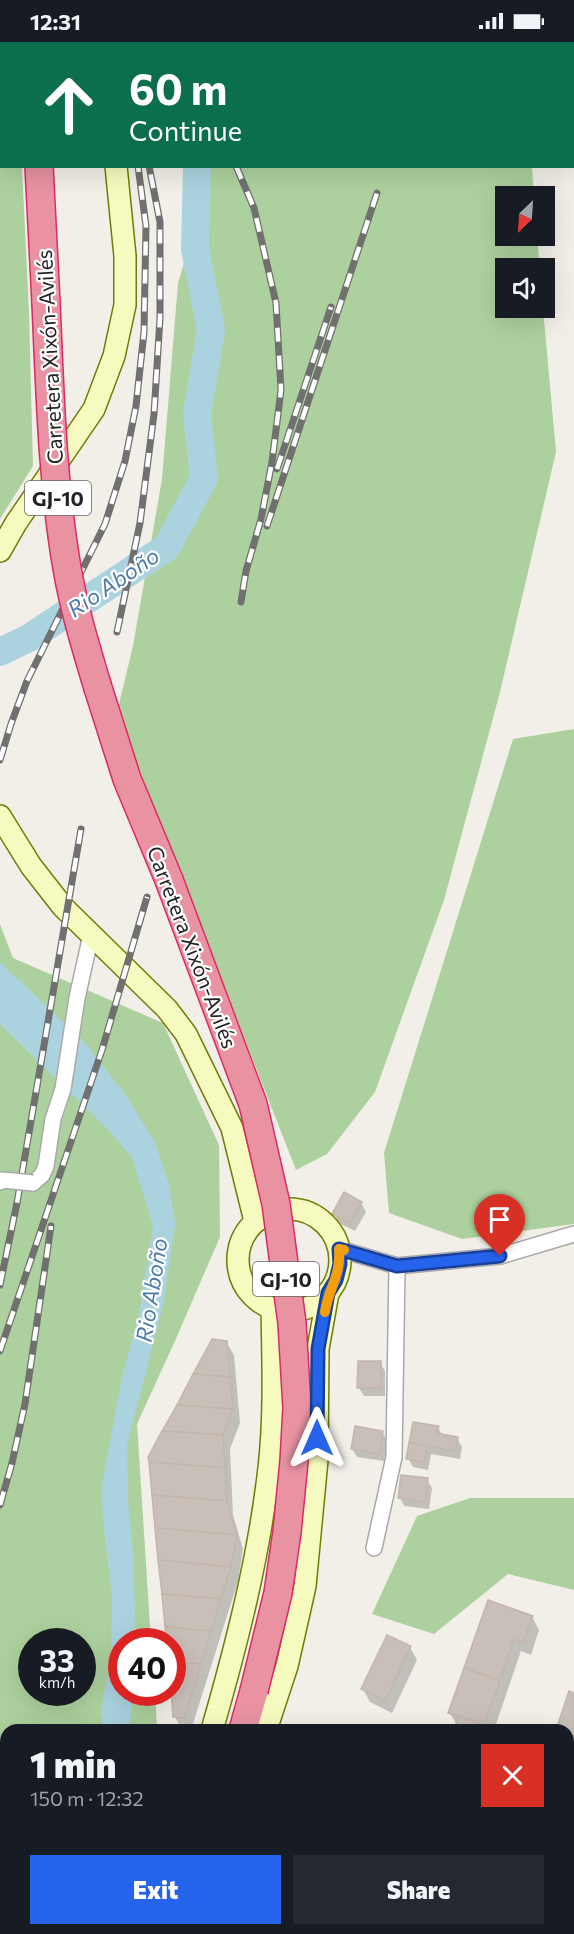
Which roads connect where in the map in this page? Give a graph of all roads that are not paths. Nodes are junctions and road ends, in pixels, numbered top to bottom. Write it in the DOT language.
graph roads {
  1 [pos="39,168"];
  2 [pos="116,168"];
  3 [pos="0,551"];
  4 [pos="0,816"];
  5 [pos="91,935"];
  6 [pos="7,1181"];
  7 [pos="255,1221"];
  8 [pos="574,1234"];
  9 [pos="339,1249"];
  10 [pos="397,1266"];
  11 [pos="328,1293"];
  12 [pos="272,1308"];
  13 [pos="374,1548"];
  14 [pos="214,1724"];
  15 [pos="245,1724"];
  16 [pos="268,1724"];
  1 -- 15 [label="highway, Carretera Xixón-Avilés / GJ-10, bridge"];
  2 -- 3 [label="street"];
  4 -- 5 [label="street"];
  5 -- 6 [label="street, bridge"];
  5 -- 7 [label="street"];
  7 -- 9 [label="street"];
  7 -- 12 [label="street"];
  8 -- 10 [label="street"];
  9 -- 10 [label="street"];
  9 -- 11 [label="street"];
  10 -- 13 [label="street"];
  11 -- 12 [label="street"];
  11 -- 16 [label="street"];
  12 -- 14 [label="street"];
}
